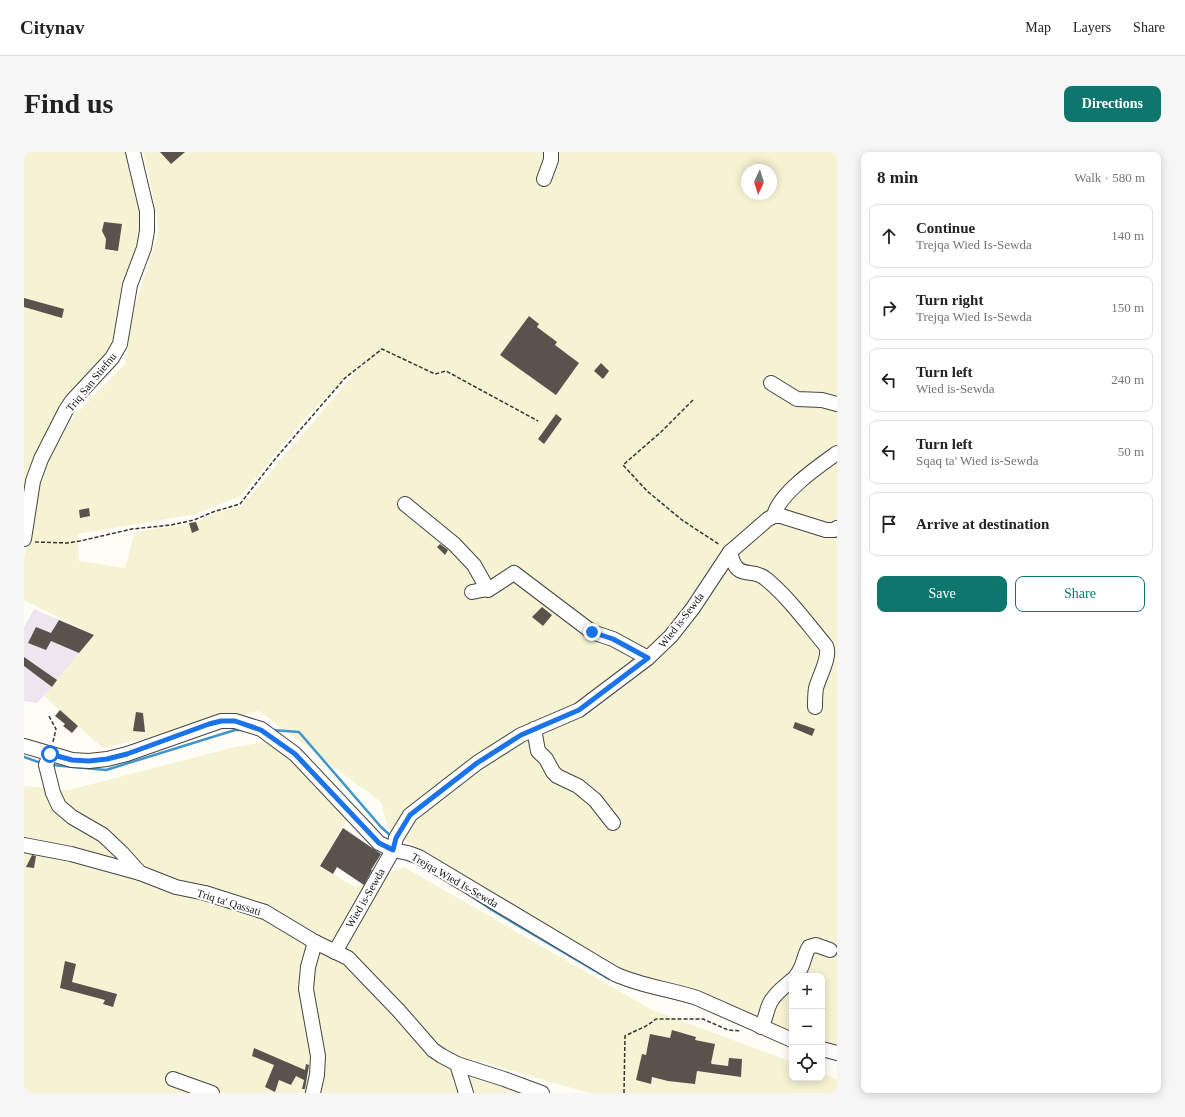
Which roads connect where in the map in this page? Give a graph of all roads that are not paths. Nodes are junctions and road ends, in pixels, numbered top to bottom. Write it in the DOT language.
graph roads {
  1 [pos="133,152"];
  2 [pos="551,152"];
  3 [pos="544,180"];
  4 [pos="771,383"];
  5 [pos="837,404"];
  6 [pos="837,453"];
  7 [pos="405,504"];
  8 [pos="774,516"];
  9 [pos="837,528"];
  10 [pos="28,540"];
  11 [pos="730,552"];
  12 [pos="487,589"];
  13 [pos="472,592"];
  14 [pos="648,658"];
  15 [pos="815,707"];
  16 [pos="534,729"];
  17 [pos="24,746"];
  18 [pos="50,754"];
  19 [pos="612,823"];
  20 [pos="24,845"];
  21 [pos="393,850"];
  22 [pos="140,873"];
  23 [pos="315,942"];
  24 [pos="830,950"];
  25 [pos="335,952"];
  26 [pos="798,973"];
  27 [pos="789,983"];
  28 [pos="761,1027"];
  29 [pos="789,1039"];
  30 [pos="825,1050"];
  31 [pos="837,1054"];
  32 [pos="457,1064"];
  33 [pos="173,1079"];
  34 [pos="212,1093"];
  35 [pos="313,1093"];
  36 [pos="466,1093"];
  37 [pos="542,1093"];
  1 -- 10 [label="street, Triq San Stiefnu"];
  2 -- 3 [label="street"];
  4 -- 5 [label="street"];
  6 -- 8 [label="street"];
  7 -- 12 [label="street"];
  8 -- 9 [label="street"];
  8 -- 11 [label="street, Wied is-Sewda"];
  11 -- 14 [label="street, Wied is-Sewda"];
  11 -- 15 [label="street"];
  12 -- 13 [label="street"];
  12 -- 14 [label="street"];
  14 -- 16 [label="street, Wied is-Sewda"];
  16 -- 19 [label="street"];
  16 -- 21 [label="street, Wied is-Sewda"];
  17 -- 18 [label="street, Trejqa Wied Is-Sewda"];
  18 -- 21 [label="street, Trejqa Wied Is-Sewda"];
  18 -- 22 [label="street"];
  20 -- 22 [label="street, Triq ta' Qassati"];
  21 -- 25 [label="street, Wied is-Sewda"];
  21 -- 28 [label="street, Trejqa Wied Is-Sewda"];
  22 -- 23 [label="street, Triq ta' Qassati"];
  23 -- 25 [label="street, Triq ta' Qassati"];
  23 -- 35 [label="street"];
  24 -- 26 [label="street"];
  25 -- 32 [label="street, Triq ta' Qassati"];
  27 -- 28 [label="street"];
  28 -- 29 [label="street, Trejqa Wied Is-Sewda"];
  30 -- 31 [label="street"];
  32 -- 36 [label="street"];
  32 -- 37 [label="street"];
  33 -- 34 [label="street"];
}
